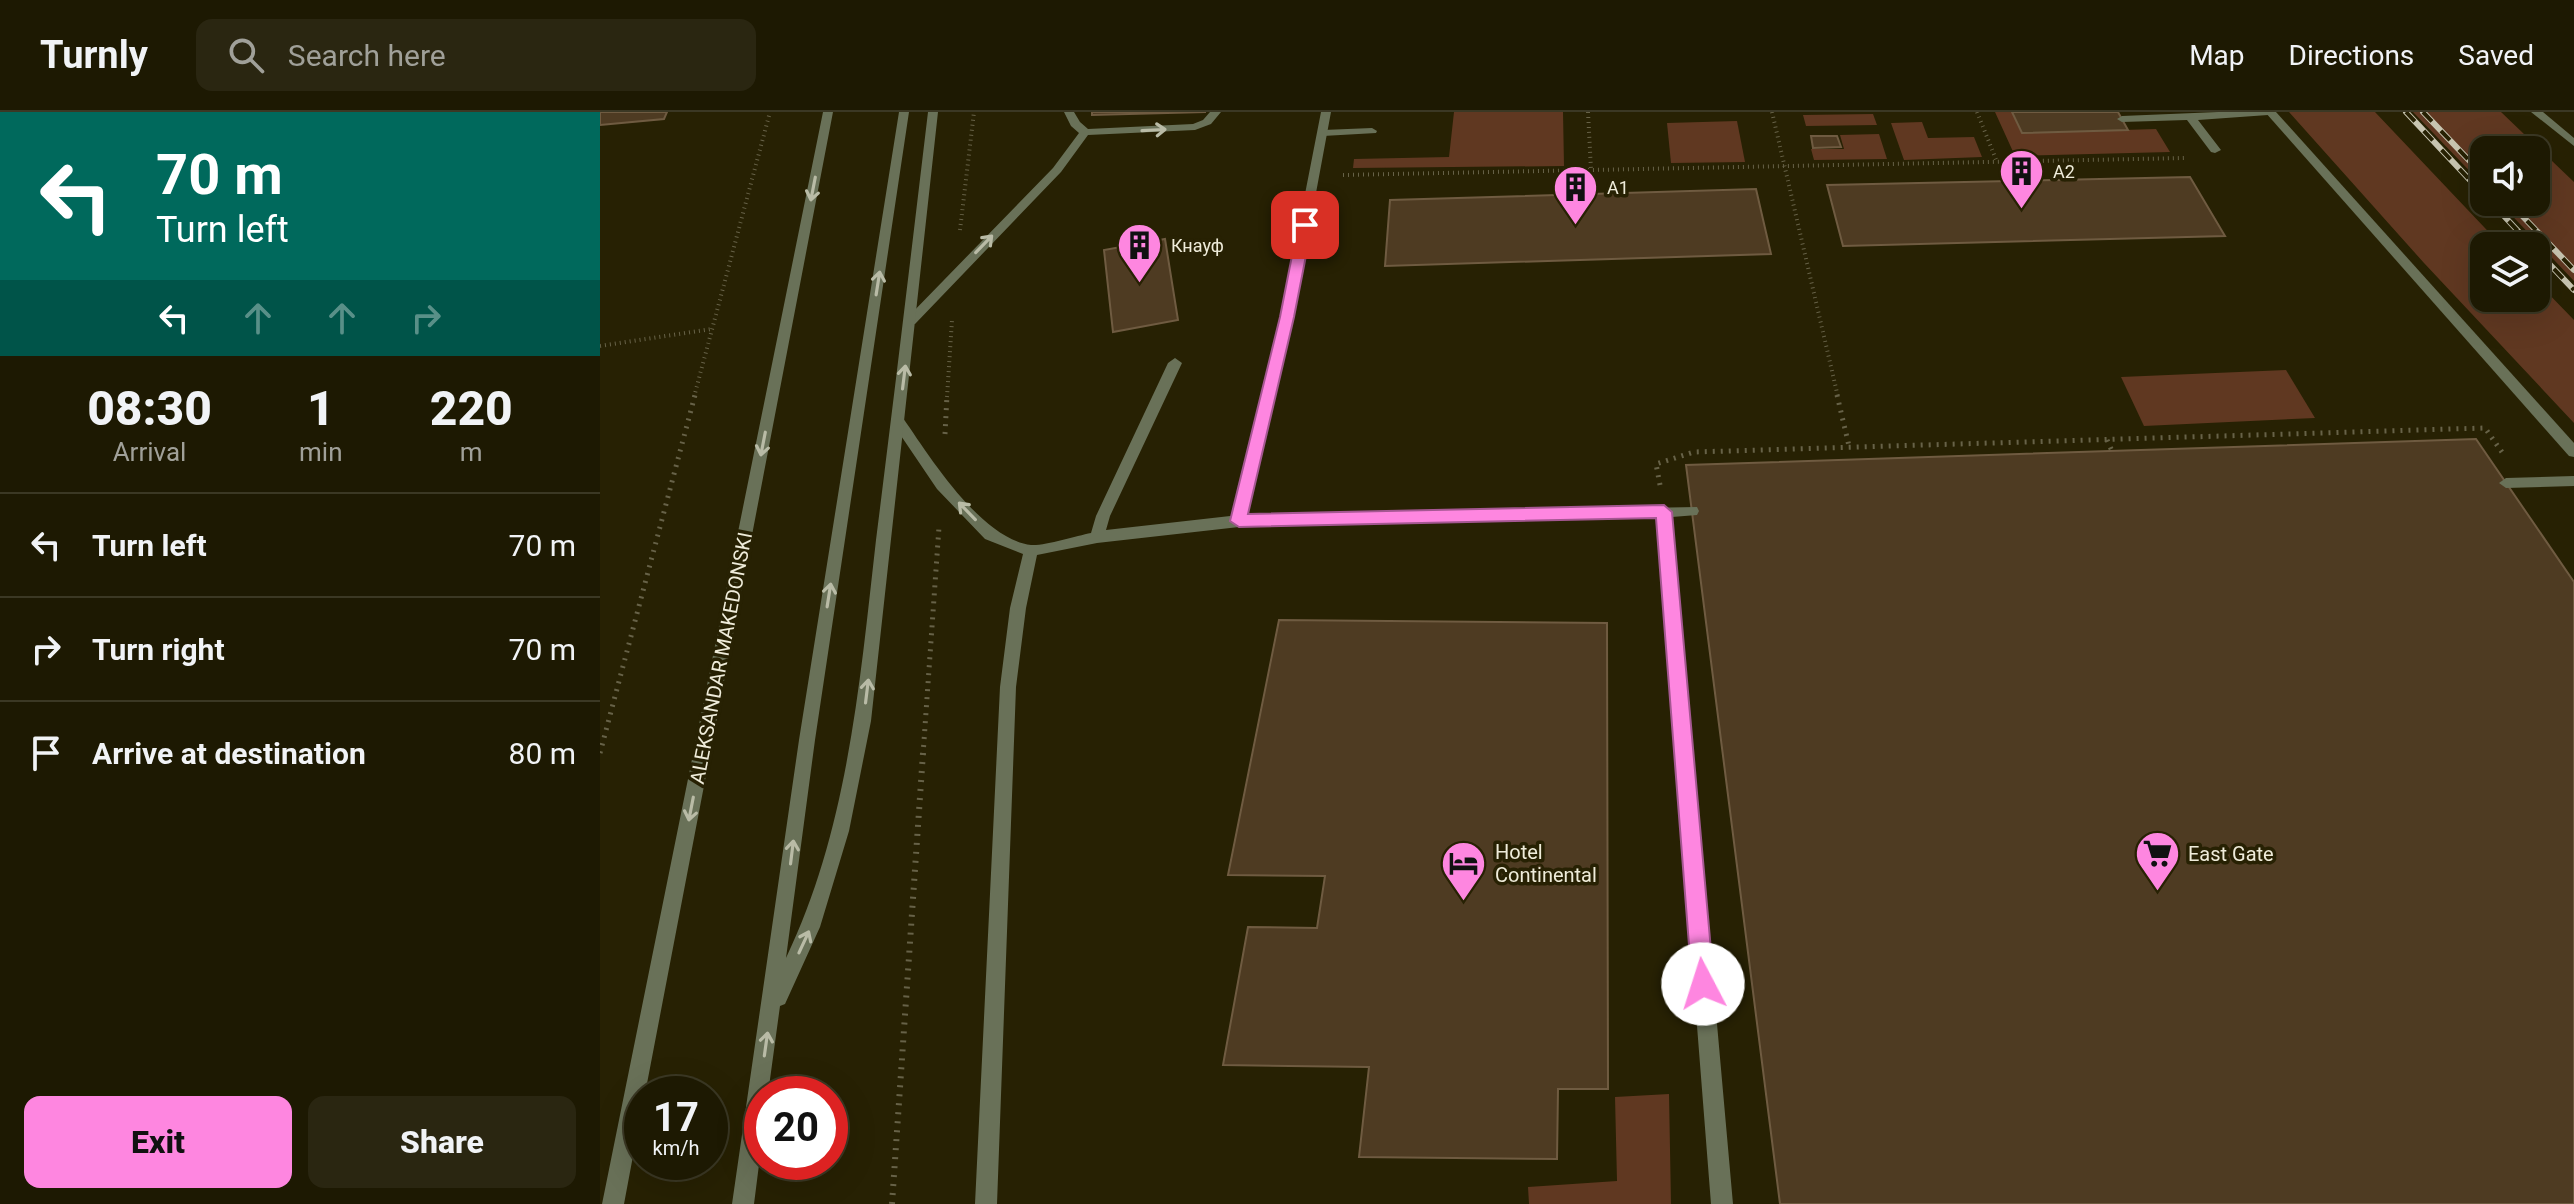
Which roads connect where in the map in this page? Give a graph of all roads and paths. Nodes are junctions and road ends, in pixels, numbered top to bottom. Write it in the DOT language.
graph roads {
  1 [pos="770,112"];
  2 [pos="828,112"];
  3 [pos="904,112"];
  4 [pos="933,112"];
  5 [pos="974,112"];
  6 [pos="1069,112"];
  7 [pos="1216,112"];
  8 [pos="1326,112"];
  9 [pos="1588,112"];
  10 [pos="1772,112"];
  11 [pos="1977,112"];
  12 [pos="2269,112"];
  13 [pos="2536,112"];
  14 [pos="2190,117"];
  15 [pos="2122,119"];
  16 [pos="1372,131"];
  17 [pos="1085,132"];
  18 [pos="1323,133"];
  19 [pos="2574,143"];
  20 [pos="2215,150"];
  21 [pos="2189,158"];
  22 [pos="1997,162"];
  23 [pos="1784,166"];
  24 [pos="1591,170"];
  25 [pos="1338,175"];
  26 [pos="954,275"];
  27 [pos="911,321"];
  28 [pos="712,329"];
  29 [pos="600,346"];
  30 [pos="1175,363"];
  31 [pos="898,421"];
  32 [pos="2107,440"];
  33 [pos="1849,447"];
  34 [pos="2112,451"];
  35 [pos="2574,452"];
  36 [pos="2574,481"];
  37 [pos="2523,482"];
  38 [pos="2506,483"];
  39 [pos="942,485"];
  40 [pos="1692,511"];
  41 [pos="1664,512"];
  42 [pos="1239,521"];
  43 [pos="1097,537"];
  44 [pos="1031,551"];
  45 [pos="600,753"];
  46 [pos="771,1013"];
  47 [pos="613,1204"];
  48 [pos="743,1204"];
  49 [pos="892,1204"];
  50 [pos="986,1204"];
  51 [pos="1722,1204"];
  1 -- 28 [label="path"];
  2 -- 47 [label="street, ALEKSANDAR MAKEDONSKI, one-way"];
  46 -- 3 [label="street, one-way"];
  4 -- 27 [label="street"];
  5 -- 26 [label="path"];
  6 -- 17 [label="street"];
  17 -- 7 [label="street, one-way"];
  8 -- 18 [label="street"];
  9 -- 24 [label="path"];
  10 -- 23 [label="path"];
  11 -- 22 [label="path"];
  12 -- 14 [label="street"];
  12 -- 35 [label="street"];
  13 -- 19 [label="street"];
  14 -- 15 [label="street"];
  14 -- 20 [label="street"];
  16 -- 18 [label="street"];
  26 -- 17 [label="street, one-way"];
  18 -- 42 [label="street"];
  21 -- 22 [label="path"];
  22 -- 23 [label="path"];
  23 -- 24 [label="path"];
  23 -- 33 [label="path"];
  24 -- 25 [label="path"];
  26 -- 27 [label="street"];
  26 -- 39 [label="path"];
  31 -- 27 [label="street, one-way"];
  28 -- 29 [label="path"];
  28 -- 45 [label="path"];
  30 -- 43 [label="street"];
  31 -- 39 [label="street"];
  46 -- 31 [label="street, one-way"];
  32 -- 33 [label="path"];
  32 -- 34 [label="path"];
  32 -- 37 [label="path"];
  33 -- 41 [label="path"];
  36 -- 37 [label="street"];
  37 -- 38 [label="street"];
  44 -- 39 [label="street, one-way"];
  39 -- 49 [label="path"];
  40 -- 41 [label="street"];
  41 -- 42 [label="street"];
  41 -- 51 [label="street"];
  42 -- 43 [label="street"];
  43 -- 44 [label="street"];
  44 -- 50 [label="street"];
  48 -- 46 [label="street, one-way"];
}
